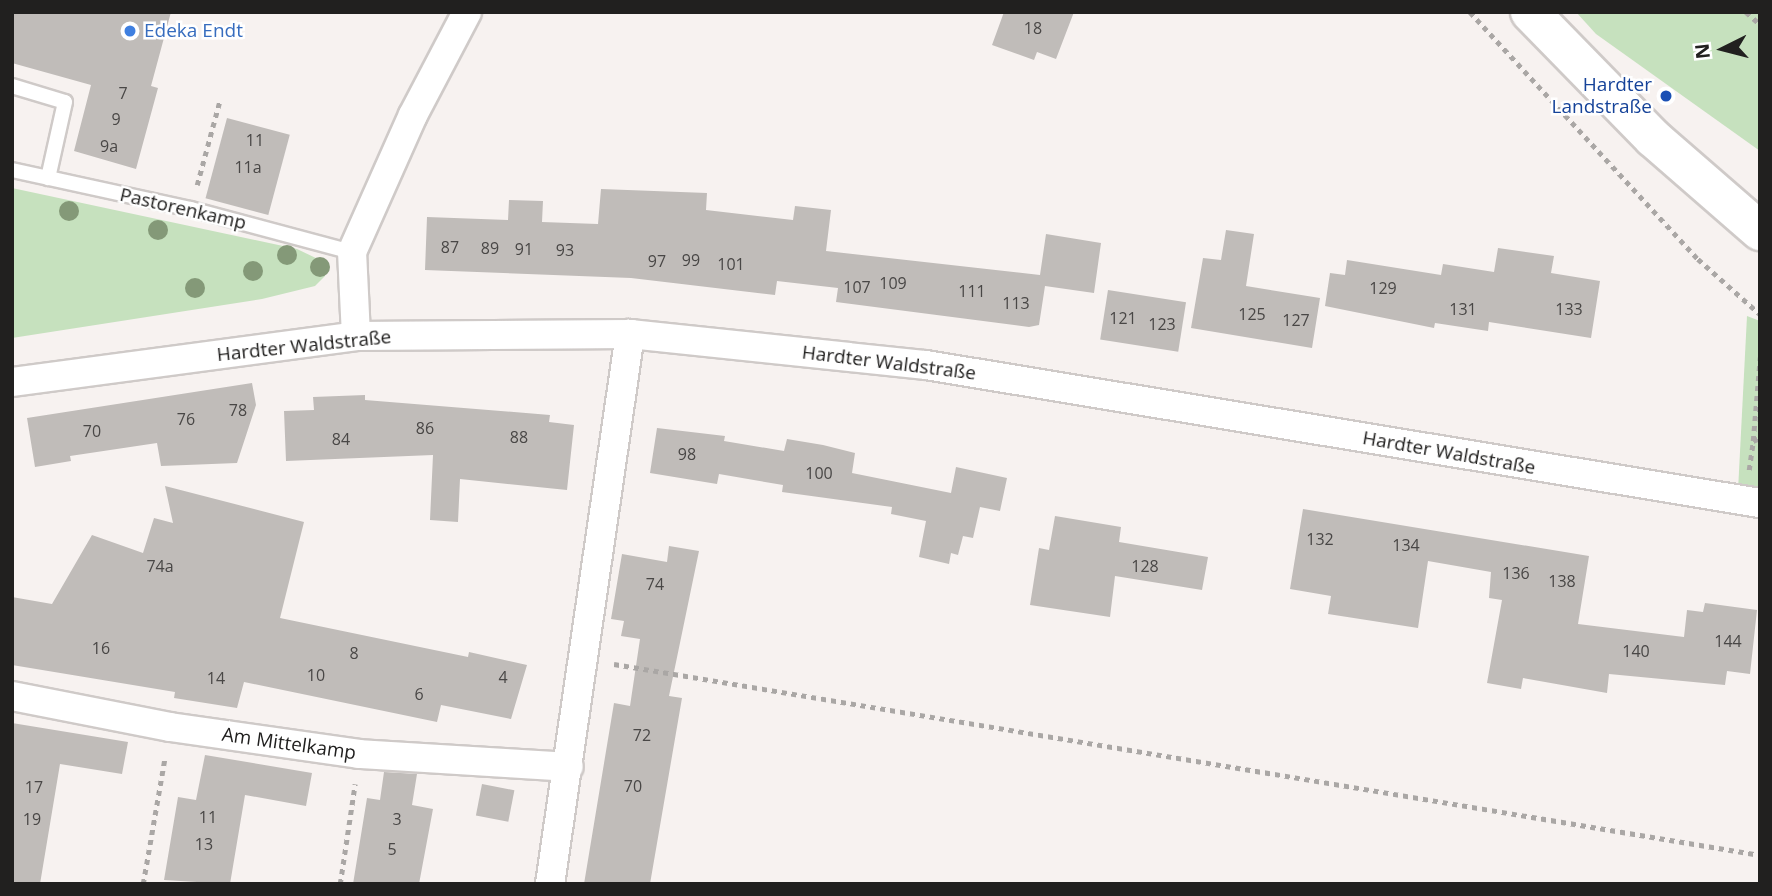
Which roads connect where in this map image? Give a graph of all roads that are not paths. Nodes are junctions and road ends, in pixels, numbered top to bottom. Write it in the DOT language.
graph roads {
  1 [pos="467,12"];
  2 [pos="1530,12"];
  3 [pos="12,86"];
  4 [pos="12,170"];
  5 [pos="48,178"];
  6 [pos="1760,231"];
  7 [pos="352,252"];
  8 [pos="629,334"];
  9 [pos="356,336"];
  10 [pos="12,382"];
  11 [pos="1760,503"];
  12 [pos="12,696"];
  13 [pos="569,767"];
  14 [pos="550,884"];
  1 -- 7 [label="street"];
  2 -- 6 [label="main road"];
  3 -- 5 [label="lane"];
  4 -- 5 [label="lane, Pastorenkamp"];
  5 -- 7 [label="lane, Pastorenkamp"];
  7 -- 9 [label="street"];
  8 -- 9 [label="street, Hardter Waldstraße"];
  8 -- 11 [label="street, Hardter Waldstraße"];
  8 -- 13 [label="street"];
  9 -- 10 [label="street, Hardter Waldstraße"];
  12 -- 13 [label="street, Am Mittelkamp"];
  13 -- 14 [label="street"];
}
